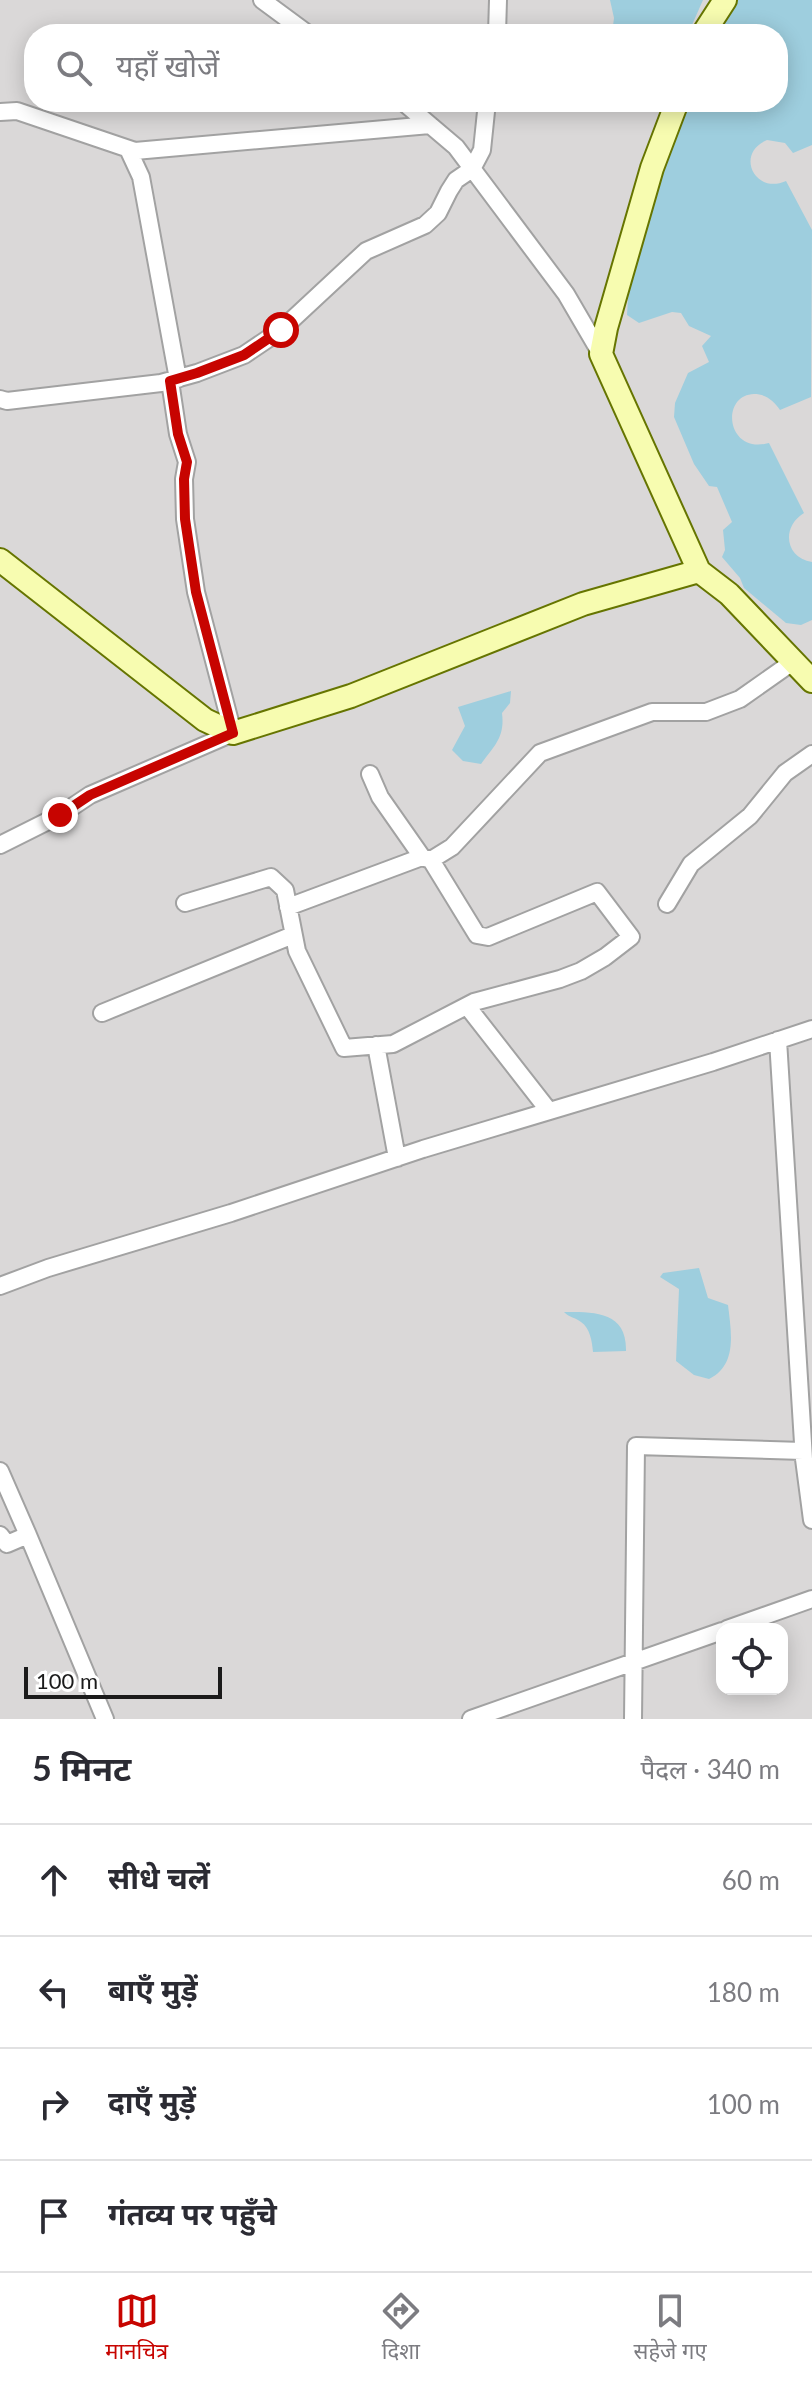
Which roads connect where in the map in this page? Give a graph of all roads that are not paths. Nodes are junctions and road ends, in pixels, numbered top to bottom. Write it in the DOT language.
graph roads {
  1 [pos="262,0"];
  2 [pos="498,0"];
  3 [pos="725,0"];
  4 [pos="294,24"];
  5 [pos="497,24"];
  6 [pos="709,24"];
  7 [pos="0,112"];
  8 [pos="415,112"];
  9 [pos="486,112"];
  10 [pos="673,112"];
  11 [pos="430,125"];
  12 [pos="128,149"];
  13 [pos="472,169"];
  14 [pos="601,354"];
  15 [pos="174,380"];
  16 [pos="0,399"];
  17 [pos="0,560"];
  18 [pos="699,571"];
  19 [pos="794,661"];
  20 [pos="812,681"];
  21 [pos="233,733"];
  22 [pos="812,754"];
  23 [pos="370,774"];
  24 [pos="0,845"];
  25 [pos="427,859"];
  26 [pos="185,903"];
  27 [pos="667,904"];
  28 [pos="288,907"];
  29 [pos="293,935"];
  30 [pos="467,1006"];
  31 [pos="102,1013"];
  32 [pos="812,1029"];
  33 [pos="778,1040"];
  34 [pos="376,1045"];
  35 [pos="549,1111"];
  36 [pos="397,1158"];
  37 [pos="0,1286"];
  38 [pos="803,1451"];
  39 [pos="0,1471"];
  40 [pos="812,1520"];
  41 [pos="0,1535"];
  42 [pos="28,1535"];
  43 [pos="812,1599"];
  44 [pos="744,1623"];
  45 [pos="716,1633"];
  46 [pos="634,1662"];
  47 [pos="105,1719"];
  48 [pos="471,1719"];
  49 [pos="633,1719"];
  1 -- 4 [label="street"];
  2 -- 5 [label="street"];
  3 -- 6 [label="main road"];
  7 -- 12 [label="street"];
  8 -- 11 [label="street"];
  9 -- 13 [label="street"];
  10 -- 14 [label="main road"];
  11 -- 12 [label="street"];
  11 -- 13 [label="street"];
  12 -- 15 [label="street"];
  13 -- 14 [label="street"];
  13 -- 15 [label="street"];
  14 -- 18 [label="main road"];
  15 -- 16 [label="street"];
  15 -- 21 [label="street"];
  17 -- 21 [label="main road"];
  18 -- 19 [label="main road"];
  18 -- 21 [label="main road"];
  19 -- 20 [label="main road"];
  19 -- 25 [label="street"];
  21 -- 24 [label="street"];
  22 -- 27 [label="street"];
  23 -- 25 [label="street"];
  25 -- 28 [label="street"];
  25 -- 30 [label="street"];
  26 -- 28 [label="street"];
  28 -- 29 [label="street"];
  29 -- 31 [label="street"];
  29 -- 34 [label="street"];
  30 -- 34 [label="street"];
  30 -- 35 [label="street"];
  32 -- 33 [label="street"];
  33 -- 35 [label="street"];
  33 -- 38 [label="street"];
  34 -- 36 [label="street"];
  35 -- 36 [label="street"];
  36 -- 37 [label="street"];
  38 -- 40 [label="street"];
  38 -- 46 [label="street"];
  39 -- 42 [label="street"];
  41 -- 42 [label="street"];
  42 -- 47 [label="street"];
  43 -- 44 [label="street"];
  45 -- 46 [label="street"];
  46 -- 48 [label="street"];
  46 -- 49 [label="street"];
}
